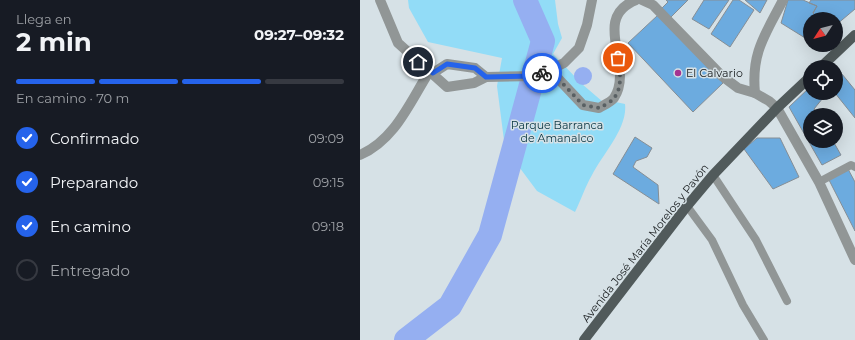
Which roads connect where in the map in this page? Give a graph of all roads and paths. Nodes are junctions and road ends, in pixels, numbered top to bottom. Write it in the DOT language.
graph roads {
  1 [pos="592,0"];
  2 [pos="636,0"];
  3 [pos="642,0"];
  4 [pos="783,0"];
  5 [pos="378,2"];
  6 [pos="855,35"];
  7 [pos="828,60"];
  8 [pos="550,70"];
  9 [pos="431,72"];
  10 [pos="488,77"];
  11 [pos="803,84"];
  12 [pos="755,93"];
  13 [pos="777,108"];
  14 [pos="360,154"];
  15 [pos="855,167"];
  16 [pos="713,175"];
  17 [pos="819,182"];
  18 [pos="687,206"];
  19 [pos="855,260"];
  20 [pos="787,302"];
  21 [pos="584,340"];
  22 [pos="764,340"];
  1 -- 8 [label="street"];
  2 -- 8 [label="street"];
  3 -- 12 [label="street"];
  4 -- 12 [label="street"];
  5 -- 9 [label="street"];
  6 -- 7 [label="main road"];
  8 -- 10 [label="street"];
  9 -- 10 [label="street"];
  9 -- 10 [label="street"];
  9 -- 14 [label="street"];
  11 -- 13 [label="main road, Avenida José María Morelos y Pavón"];
  12 -- 13 [label="street"];
  13 -- 16 [label="main road, Avenida José María Morelos y Pavón"];
  13 -- 17 [label="street"];
  15 -- 17 [label="lane"];
  16 -- 18 [label="main road, Avenida José María Morelos y Pavón"];
  16 -- 20 [label="lane"];
  17 -- 19 [label="street"];
  18 -- 21 [label="main road, Avenida José María Morelos y Pavón"];
  18 -- 22 [label="lane"];
}
